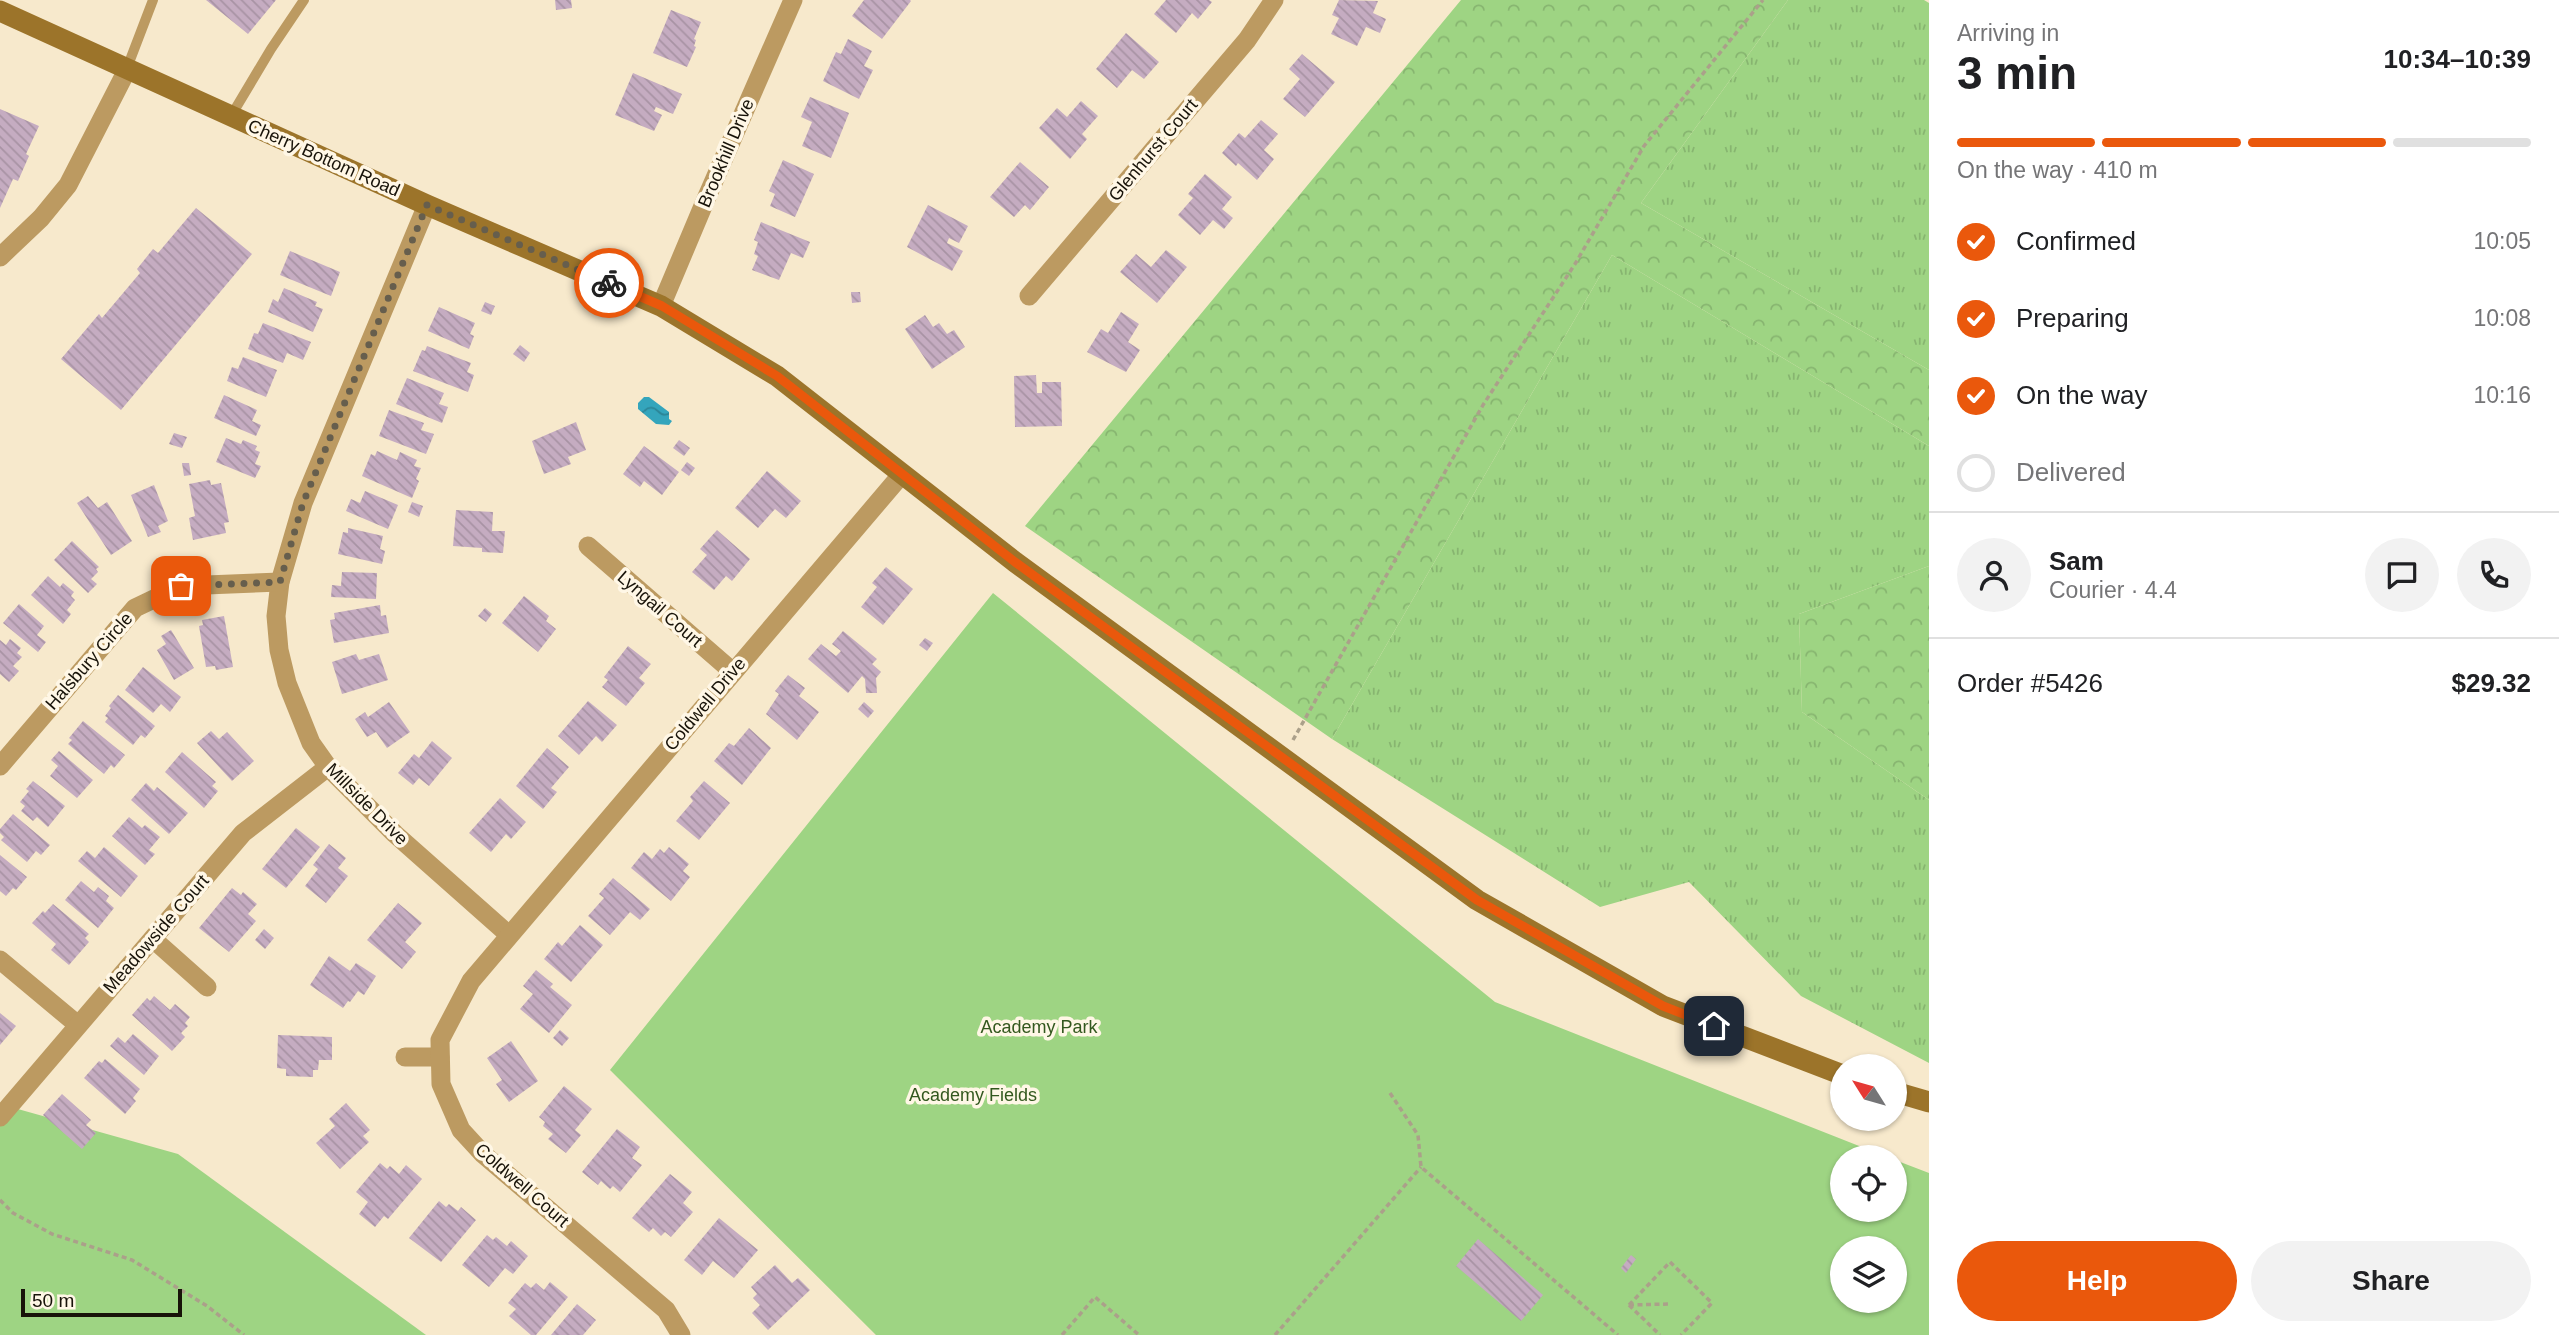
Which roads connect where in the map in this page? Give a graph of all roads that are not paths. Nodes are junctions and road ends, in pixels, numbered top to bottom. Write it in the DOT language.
graph roads {
  1 [pos="153,0"];
  2 [pos="304,0"];
  3 [pos="1274,0"];
  4 [pos="788,2"];
  5 [pos="0,11"];
  6 [pos="127,70"];
  7 [pos="231,116"];
  8 [pos="427,205"];
  9 [pos="2,254"];
  10 [pos="1029,296"];
  11 [pos="662,306"];
  12 [pos="902,474"];
  13 [pos="588,547"];
  14 [pos="280,582"];
  15 [pos="733,672"];
  16 [pos="0,766"];
  17 [pos="328,767"];
  18 [pos="509,935"];
  19 [pos="153,939"];
  20 [pos="0,960"];
  21 [pos="207,987"];
  22 [pos="78,1025"];
  23 [pos="405,1057"];
  24 [pos="440,1057"];
  25 [pos="1830,1070"];
  26 [pos="1908,1096"];
  27 [pos="1929,1102"];
  28 [pos="0,1117"];
  29 [pos="681,1335"];
  1 -- 6 [label="lane"];
  2 -- 7 [label="lane"];
  3 -- 10 [label="street, Glenhurst Court"];
  4 -- 11 [label="street, Brookhill Drive"];
  5 -- 6 [label="main road, Cherry Bottom Road"];
  6 -- 7 [label="main road, Cherry Bottom Road"];
  6 -- 9 [label="street"];
  7 -- 8 [label="main road, Cherry Bottom Road"];
  8 -- 11 [label="main road, Cherry Bottom Road"];
  8 -- 14 [label="street, Millside Drive"];
  11 -- 12 [label="main road, Cherry Bottom Road"];
  12 -- 15 [label="street, Coldwell Drive"];
  12 -- 25 [label="main road, Cherry Bottom Road"];
  13 -- 15 [label="street, Lyngail Court"];
  14 -- 16 [label="street, Halsbury Circle"];
  14 -- 17 [label="street, Millside Drive"];
  15 -- 18 [label="street, Coldwell Drive"];
  17 -- 18 [label="street, Millside Drive"];
  17 -- 19 [label="street, Meadowside Court"];
  18 -- 24 [label="street, Coldwell Court"];
  19 -- 21 [label="street"];
  19 -- 22 [label="street, Meadowside Court"];
  20 -- 22 [label="street"];
  22 -- 28 [label="street, Meadowside Court"];
  23 -- 24 [label="street"];
  24 -- 29 [label="street, Coldwell Court"];
  26 -- 27 [label="main road"];
}
